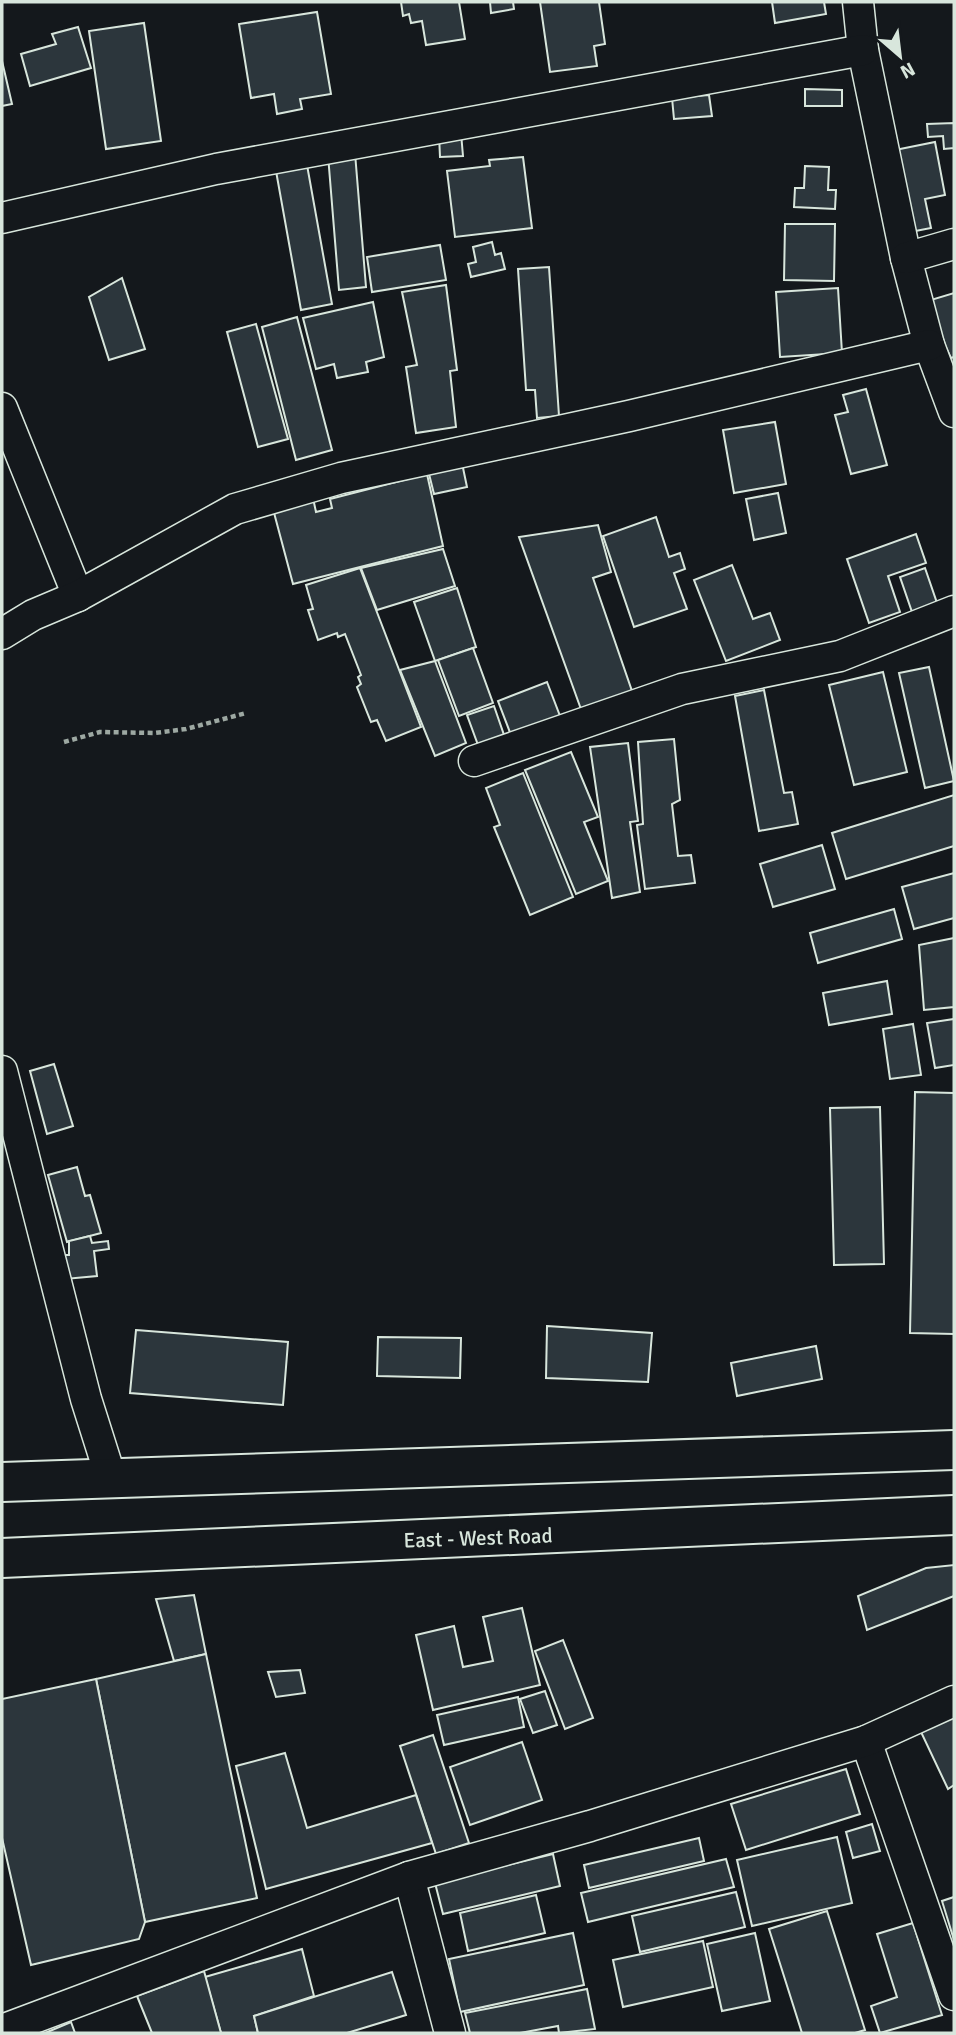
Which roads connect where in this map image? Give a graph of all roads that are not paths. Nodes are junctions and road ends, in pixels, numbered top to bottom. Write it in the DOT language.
graph roads {
  1 [pos="858,2"];
  2 [pos="863,51"];
  3 [pos="2,218"];
  4 [pos="954,244"];
  5 [pos="906,258"];
  6 [pos="929,345"];
  7 [pos="2,408"];
  8 [pos="954,412"];
  9 [pos="78,596"];
  10 [pos="954,611"];
  11 [pos="2,634"];
  12 [pos="474,761"];
  13 [pos="2,1071"];
  14 [pos="954,1450"];
  15 [pos="111,1478"];
  16 [pos="2,1482"];
  17 [pos="954,1515"];
  18 [pos="2,1558"];
  19 [pos="954,1701"];
  20 [pos="866,1741"];
  21 [pos="409,1877"];
  22 [pos="954,1995"];
  23 [pos="2,2030"];
  24 [pos="450,2033"];
  1 -- 2 [label="street"];
  2 -- 3 [label="street"];
  2 -- 5 [label="street"];
  4 -- 5 [label="street"];
  5 -- 6 [label="street"];
  6 -- 8 [label="street"];
  6 -- 9 [label="street"];
  7 -- 9 [label="street"];
  9 -- 11 [label="street"];
  10 -- 12 [label="street"];
  13 -- 15 [label="street"];
  14 -- 15 [label="main road"];
  15 -- 16 [label="main road"];
  17 -- 18 [label="main road, East - West Road"];
  19 -- 20 [label="street"];
  20 -- 21 [label="street"];
  20 -- 22 [label="street"];
  21 -- 23 [label="street"];
  21 -- 24 [label="street"];
}
